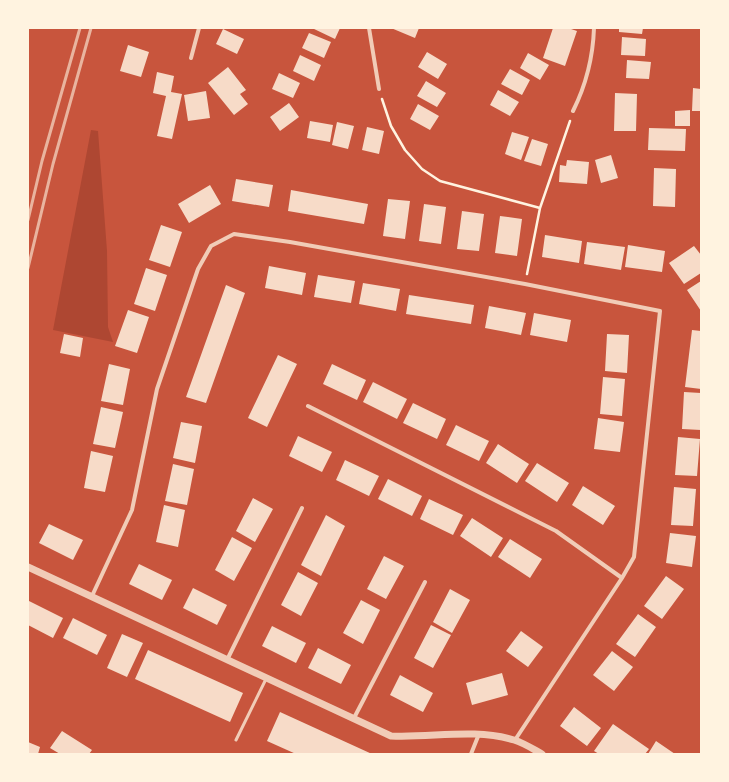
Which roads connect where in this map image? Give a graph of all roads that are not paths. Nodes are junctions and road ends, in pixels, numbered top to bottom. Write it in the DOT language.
graph roads {
  1 [pos="199,28"];
  2 [pos="369,28"];
  3 [pos="594,28"];
  4 [pos="191,58"];
  5 [pos="379,89"];
  6 [pos="573,111"];
  7 [pos="308,406"];
  8 [pos="302,508"];
  9 [pos="28,568"];
  10 [pos="622,578"];
  11 [pos="425,582"];
  12 [pos="92,596"];
  13 [pos="227,661"];
  14 [pos="266,679"];
  15 [pos="354,718"];
  16 [pos="480,733"];
  17 [pos="236,740"];
  18 [pos="515,740"];
  19 [pos="471,754"];
  20 [pos="542,754"];
  1 -- 4 [label="street"];
  2 -- 5 [label="street"];
  3 -- 6 [label="street"];
  7 -- 10 [label="street"];
  8 -- 13 [label="street"];
  9 -- 12 [label="street"];
  10 -- 12 [label="street"];
  10 -- 18 [label="street"];
  11 -- 15 [label="street"];
  12 -- 13 [label="street"];
  13 -- 14 [label="street"];
  14 -- 15 [label="street"];
  14 -- 17 [label="lane"];
  15 -- 16 [label="street"];
  16 -- 18 [label="street"];
  16 -- 19 [label="street"];
  18 -- 20 [label="street"];
}
